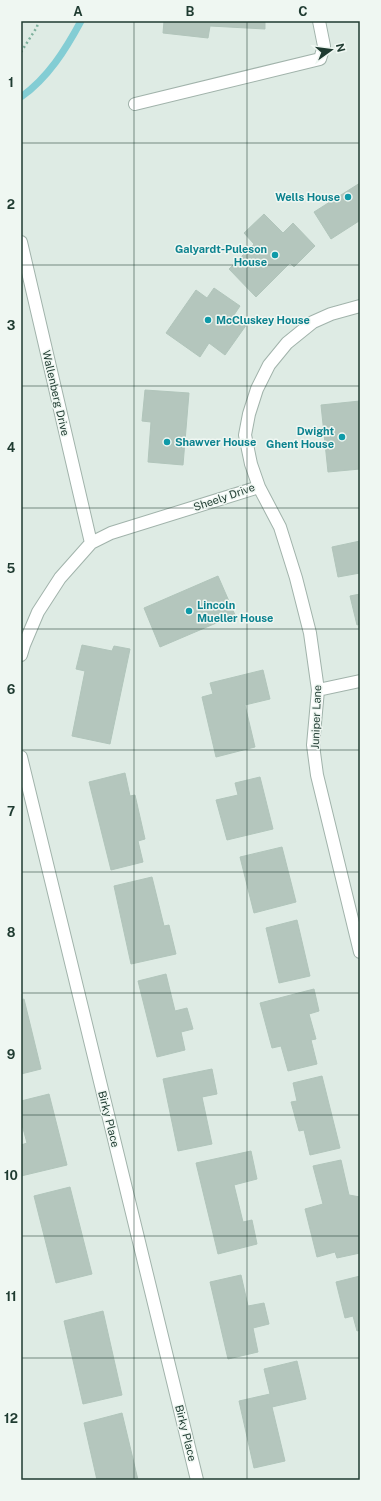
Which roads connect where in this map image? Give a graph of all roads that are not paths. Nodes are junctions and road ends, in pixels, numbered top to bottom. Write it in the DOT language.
graph roads {
  1 [pos="319,21"];
  2 [pos="135,104"];
  3 [pos="21,242"];
  4 [pos="360,306"];
  5 [pos="259,486"];
  6 [pos="91,543"];
  7 [pos="21,655"];
  8 [pos="360,681"];
  9 [pos="318,690"];
  10 [pos="21,757"];
  11 [pos="360,952"];
  12 [pos="197,1480"];
  1 -- 2 [label="street"];
  3 -- 6 [label="street, Wallenberg Drive"];
  4 -- 5 [label="street, Sheely Drive"];
  5 -- 6 [label="street, Sheely Drive"];
  5 -- 9 [label="street, Juniper Lane"];
  6 -- 7 [label="street, Sheely Drive"];
  8 -- 9 [label="street"];
  9 -- 11 [label="street, Juniper Lane"];
  10 -- 12 [label="street, Birky Place"];
}
